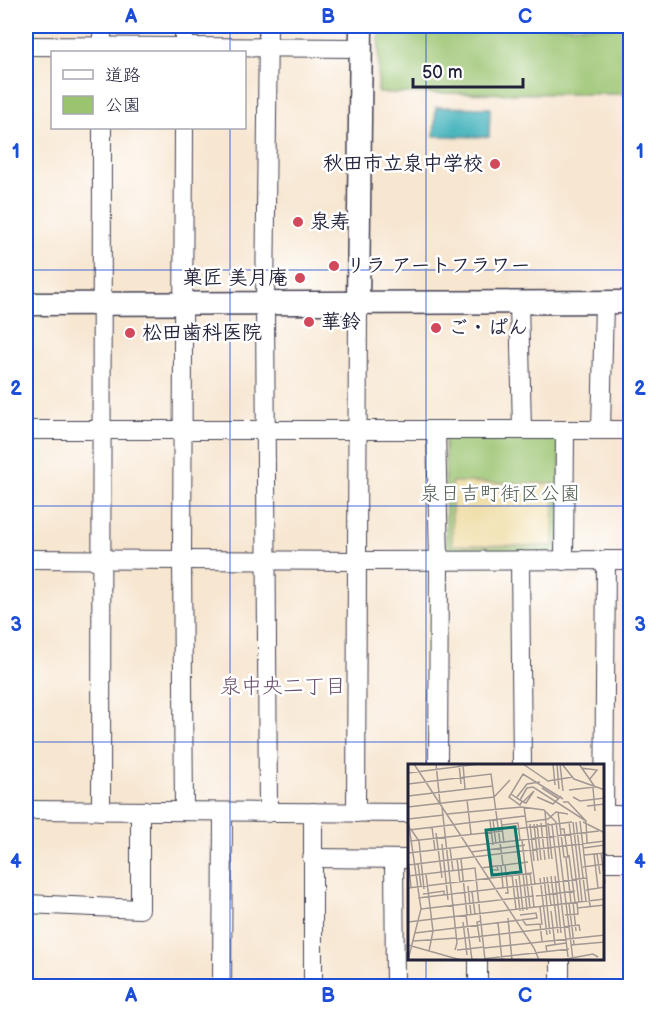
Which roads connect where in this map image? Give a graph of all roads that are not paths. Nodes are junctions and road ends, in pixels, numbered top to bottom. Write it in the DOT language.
graph roads {
  1 [pos="102,26"];
  2 [pos="184,26"];
  3 [pos="268,26"];
  4 [pos="361,37"];
  5 [pos="26,46"];
  6 [pos="268,47"];
  7 [pos="102,49"];
  8 [pos="184,49"];
  9 [pos="102,129"];
  10 [pos="184,129"];
  11 [pos="184,302"];
  12 [pos="265,302"];
  13 [pos="519,302"];
  14 [pos="630,302"];
  15 [pos="101,303"];
  16 [pos="604,303"];
  17 [pos="26,304"];
  18 [pos="358,304"];
  19 [pos="184,429"];
  20 [pos="267,429"];
  21 [pos="26,430"];
  22 [pos="359,430"];
  23 [pos="436,430"];
  24 [pos="522,430"];
  25 [pos="601,430"];
  26 [pos="630,430"];
  27 [pos="102,431"];
  28 [pos="565,431"];
  29 [pos="26,559"];
  30 [pos="182,559"];
  31 [pos="101,560"];
  32 [pos="267,560"];
  33 [pos="439,560"];
  34 [pos="520,560"];
  35 [pos="606,560"];
  36 [pos="630,560"];
  37 [pos="358,561"];
  38 [pos="564,561"];
  39 [pos="438,764"];
  40 [pos="522,764"];
  41 [pos="604,764"];
  42 [pos="26,810"];
  43 [pos="184,810"];
  44 [pos="101,811"];
  45 [pos="140,811"];
  46 [pos="313,812"];
  47 [pos="223,813"];
  48 [pos="268,813"];
  49 [pos="356,813"];
  50 [pos="408,813"];
  51 [pos="605,814"];
  52 [pos="630,815"];
  53 [pos="312,858"];
  54 [pos="402,859"];
  55 [pos="605,862"];
  56 [pos="630,862"];
  57 [pos="26,904"];
  58 [pos="478,961"];
  59 [pos="560,961"];
  60 [pos="222,987"];
  61 [pos="313,987"];
  62 [pos="395,987"];
  63 [pos="478,987"];
  64 [pos="560,987"];
  1 -- 7 [label="street"];
  2 -- 8 [label="street"];
  3 -- 6 [label="street"];
  4 -- 6 [label="street"];
  4 -- 18 [label="street"];
  5 -- 7 [label="street"];
  6 -- 8 [label="street"];
  6 -- 12 [label="street"];
  7 -- 8 [label="street"];
  9 -- 15 [label="street"];
  10 -- 11 [label="street"];
  11 -- 12 [label="street"];
  11 -- 15 [label="street"];
  11 -- 19 [label="street"];
  12 -- 18 [label="street"];
  12 -- 20 [label="street"];
  13 -- 16 [label="street"];
  13 -- 18 [label="street"];
  13 -- 24 [label="street"];
  14 -- 16 [label="street"];
  15 -- 17 [label="street"];
  15 -- 27 [label="street"];
  16 -- 25 [label="street"];
  18 -- 22 [label="street"];
  19 -- 20 [label="street"];
  19 -- 27 [label="street"];
  19 -- 30 [label="street"];
  20 -- 22 [label="street"];
  20 -- 32 [label="street"];
  21 -- 27 [label="street"];
  22 -- 23 [label="street"];
  22 -- 37 [label="street"];
  23 -- 24 [label="street"];
  23 -- 33 [label="street"];
  24 -- 28 [label="street"];
  25 -- 26 [label="street"];
  25 -- 28 [label="street"];
  27 -- 31 [label="street"];
  28 -- 38 [label="street"];
  29 -- 31 [label="street"];
  30 -- 31 [label="street"];
  30 -- 32 [label="street"];
  30 -- 43 [label="street"];
  31 -- 44 [label="street"];
  32 -- 37 [label="street"];
  32 -- 48 [label="street"];
  33 -- 34 [label="street"];
  33 -- 37 [label="street"];
  33 -- 39 [label="street"];
  34 -- 38 [label="street"];
  34 -- 40 [label="street"];
  35 -- 36 [label="street"];
  35 -- 38 [label="street"];
  35 -- 41 [label="street"];
  37 -- 49 [label="street"];
  42 -- 44 [label="street"];
  43 -- 45 [label="street"];
  43 -- 47 [label="street"];
  44 -- 45 [label="street"];
  45 -- 57 [label="street"];
  46 -- 48 [label="street"];
  46 -- 49 [label="street"];
  46 -- 53 [label="street"];
  47 -- 48 [label="street"];
  47 -- 60 [label="street"];
  49 -- 50 [label="street"];
  51 -- 52 [label="street"];
  53 -- 54 [label="street"];
  53 -- 61 [label="street"];
  54 -- 62 [label="street"];
  55 -- 56 [label="street"];
  58 -- 63 [label="street"];
  59 -- 64 [label="street"];
}
